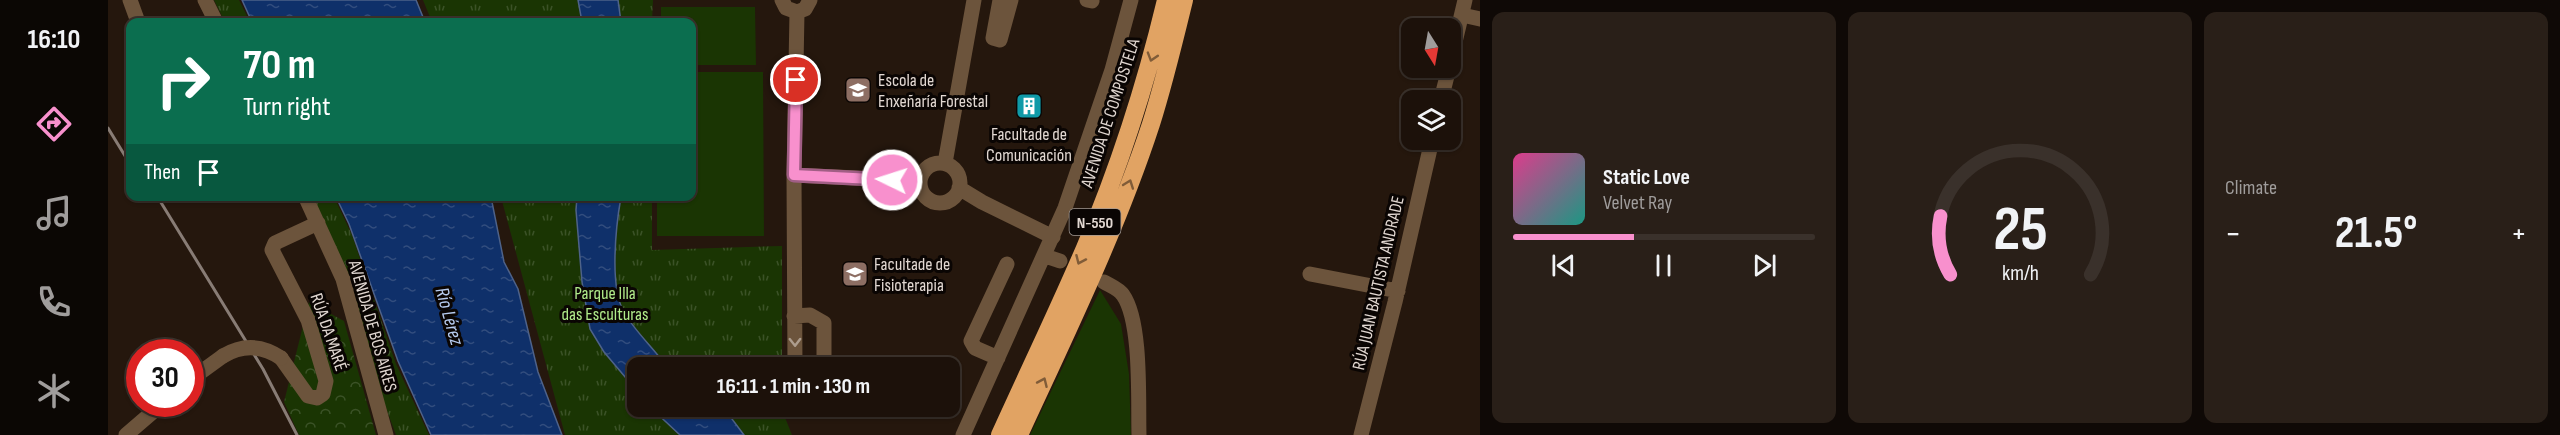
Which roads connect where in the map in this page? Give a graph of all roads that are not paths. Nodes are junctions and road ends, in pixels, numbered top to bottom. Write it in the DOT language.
graph roads {
  1 [pos="130,0"];
  2 [pos="205,0"];
  3 [pos="782,0"];
  4 [pos="810,0"];
  5 [pos="974,0"];
  6 [pos="1000,0"];
  7 [pos="1011,0"];
  8 [pos="1131,0"];
  9 [pos="1166,0"];
  10 [pos="1184,0"];
  11 [pos="1464,7"];
  12 [pos="797,12"];
  13 [pos="137,18"];
  14 [pos="214,18"];
  15 [pos="1480,19"];
  16 [pos="1430,150"];
  17 [pos="945,163"];
  18 [pos="794,175"];
  19 [pos="919,181"];
  20 [pos="959,188"];
  21 [pos="307,201"];
  22 [pos="318,223"];
  23 [pos="1053,237"];
  24 [pos="1045,256"];
  25 [pos="1060,261"];
  26 [pos="1007,264"];
  27 [pos="1310,274"];
  28 [pos="1104,282"];
  29 [pos="1398,291"];
  30 [pos="794,316"];
  31 [pos="795,357"];
  32 [pos="824,357"];
  33 [pos="998,358"];
  34 [pos="204,370"];
  35 [pos="147,417"];
  36 [pos="126,435"];
  37 [pos="386,435"];
  38 [pos="963,435"];
  39 [pos="1000,435"];
  40 [pos="1018,435"];
  41 [pos="1139,435"];
  42 [pos="1361,435"];
  1 -- 13 [label="street"];
  2 -- 14 [label="street"];
  3 -- 12 [label="street"];
  4 -- 12 [label="street"];
  5 -- 17 [label="street"];
  6 -- 7 [label="street"];
  8 -- 23 [label="street"];
  9 -- 39 [label="highway, AVENIDA DE COMPOSTELA / N-550, one-way"];
  40 -- 10 [label="highway, N-550, one-way"];
  11 -- 15 [label="street"];
  12 -- 18 [label="street"];
  16 -- 29 [label="street, RÚA JUAN BAUTISTA ANDRADE"];
  17 -- 19 [label="street"];
  17 -- 20 [label="street"];
  18 -- 19 [label="street"];
  18 -- 30 [label="street"];
  19 -- 20 [label="street"];
  20 -- 23 [label="street"];
  21 -- 22 [label="street, AVENIDA DE BOS AIRES"];
  22 -- 34 [label="street, RÚA DA MARÉ, bridge"];
  22 -- 37 [label="street, AVENIDA DE BOS AIRES"];
  23 -- 24 [label="street"];
  24 -- 25 [label="street"];
  24 -- 33 [label="street"];
  26 -- 33 [label="street"];
  27 -- 29 [label="street"];
  28 -- 41 [label="street"];
  29 -- 42 [label="street, RÚA JUAN BAUTISTA ANDRADE"];
  30 -- 31 [label="street, one-way"];
  30 -- 32 [label="street"];
  33 -- 38 [label="street"];
  35 -- 36 [label="street"];
}
